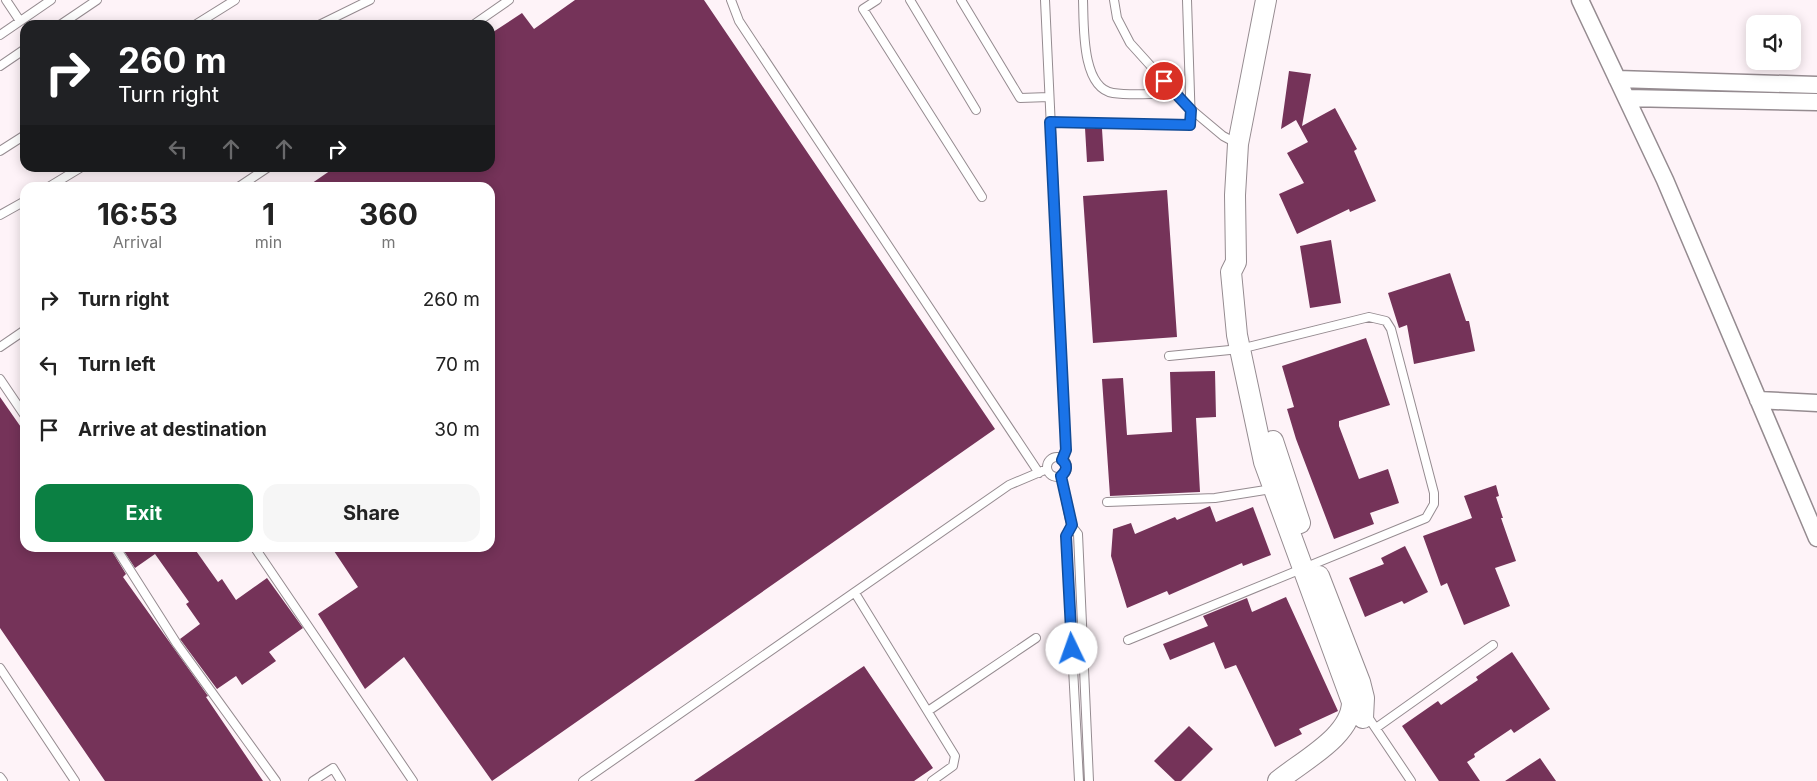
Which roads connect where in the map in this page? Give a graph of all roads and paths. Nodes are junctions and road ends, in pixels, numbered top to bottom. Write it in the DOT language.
graph roads {
  1 [pos="6,0"];
  2 [pos="52,0"];
  3 [pos="97,0"];
  4 [pos="235,0"];
  5 [pos="370,0"];
  6 [pos="509,0"];
  7 [pos="731,0"];
  8 [pos="877,0"];
  9 [pos="910,0"];
  10 [pos="961,0"];
  11 [pos="1045,0"];
  12 [pos="1083,0"];
  13 [pos="1114,0"];
  14 [pos="1187,0"];
  15 [pos="1266,0"];
  16 [pos="1580,0"];
  17 [pos="22,20"];
  18 [pos="67,20"];
  19 [pos="203,20"];
  20 [pos="329,20"];
  21 [pos="480,20"];
  22 [pos="20,21"];
  23 [pos="0,35"];
  24 [pos="20,52"];
  25 [pos="0,66"];
  26 [pos="1617,79"];
  27 [pos="1817,85"];
  28 [pos="1175,94"];
  29 [pos="1049,97"];
  30 [pos="1627,98"];
  31 [pos="1817,102"];
  32 [pos="976,110"];
  33 [pos="1191,110"];
  34 [pos="1050,122"];
  35 [pos="20,137"];
  36 [pos="1238,144"];
  37 [pos="0,151"];
  38 [pos="73,172"];
  39 [pos="261,172"];
  40 [pos="57,182"];
  41 [pos="246,182"];
  42 [pos="982,197"];
  43 [pos="20,204"];
  44 [pos="0,216"];
  45 [pos="20,333"];
  46 [pos="0,347"];
  47 [pos="1246,348"];
  48 [pos="1169,356"];
  49 [pos="0,379"];
  50 [pos="1758,400"];
  51 [pos="1817,403"];
  52 [pos="20,409"];
  53 [pos="1062,460"];
  54 [pos="1048,470"];
  55 [pos="1039,473"];
  56 [pos="1061,476"];
  57 [pos="1280,486"];
  58 [pos="1107,502"];
  59 [pos="1072,525"];
  60 [pos="1817,538"];
  61 [pos="118,552"];
  62 [pos="258,552"];
  63 [pos="1308,565"];
  64 [pos="855,593"];
  65 [pos="1036,638"];
  66 [pos="1128,640"];
  67 [pos="1493,645"];
  68 [pos="0,668"];
  69 [pos="928,711"];
  70 [pos="1364,714"];
  71 [pos="0,776"];
  72 [pos="3,781"];
  73 [pos="75,781"];
  74 [pos="276,781"];
  75 [pos="313,781"];
  76 [pos="341,781"];
  77 [pos="413,781"];
  78 [pos="583,781"];
  79 [pos="932,781"];
  80 [pos="1079,781"];
  81 [pos="1089,781"];
  82 [pos="1278,781"];
  83 [pos="1299,781"];
  84 [pos="1411,781"];
  1 -- 22 [label="lane"];
  2 -- 17 [label="lane"];
  3 -- 18 [label="lane"];
  4 -- 19 [label="lane"];
  5 -- 20 [label="lane"];
  6 -- 21 [label="lane"];
  7 -- 55 [label="lane"];
  8 -- 42 [label="lane"];
  9 -- 32 [label="lane"];
  10 -- 29 [label="lane"];
  11 -- 29 [label="lane"];
  12 -- 28 [label="lane"];
  13 -- 28 [label="lane"];
  14 -- 33 [label="lane"];
  15 -- 36 [label="street"];
  16 -- 26 [label="street"];
  22 -- 23 [label="lane"];
  24 -- 25 [label="lane"];
  26 -- 27 [label="street"];
  26 -- 30 [label="street"];
  28 -- 33 [label="lane"];
  29 -- 34 [label="lane"];
  30 -- 31 [label="street"];
  30 -- 50 [label="street"];
  33 -- 34 [label="lane"];
  33 -- 36 [label="lane"];
  34 -- 53 [label="lane"];
  35 -- 37 [label="lane"];
  36 -- 47 [label="street"];
  38 -- 40 [label="lane"];
  39 -- 41 [label="lane"];
  43 -- 44 [label="lane"];
  45 -- 46 [label="lane"];
  47 -- 48 [label="lane"];
  47 -- 57 [label="street"];
  47 -- 63 [label="lane"];
  49 -- 52 [label="lane"];
  50 -- 51 [label="street"];
  50 -- 60 [label="street"];
  53 -- 54 [label="lane"];
  53 -- 56 [label="lane"];
  54 -- 55 [label="lane"];
  54 -- 56 [label="lane"];
  55 -- 64 [label="lane"];
  56 -- 59 [label="lane"];
  57 -- 58 [label="lane"];
  57 -- 63 [label="street"];
  59 -- 80 [label="lane"];
  59 -- 81 [label="lane"];
  61 -- 74 [label="lane"];
  62 -- 77 [label="lane"];
  63 -- 66 [label="lane"];
  63 -- 70 [label="street"];
  64 -- 69 [label="lane"];
  64 -- 78 [label="lane"];
  65 -- 69 [label="lane"];
  67 -- 70 [label="lane"];
  68 -- 73 [label="lane"];
  69 -- 79 [label="lane"];
  70 -- 82 [label="street"];
  70 -- 83 [label="street"];
  70 -- 84 [label="lane"];
  71 -- 72 [label="lane"];
  75 -- 76 [label="lane"];
}
